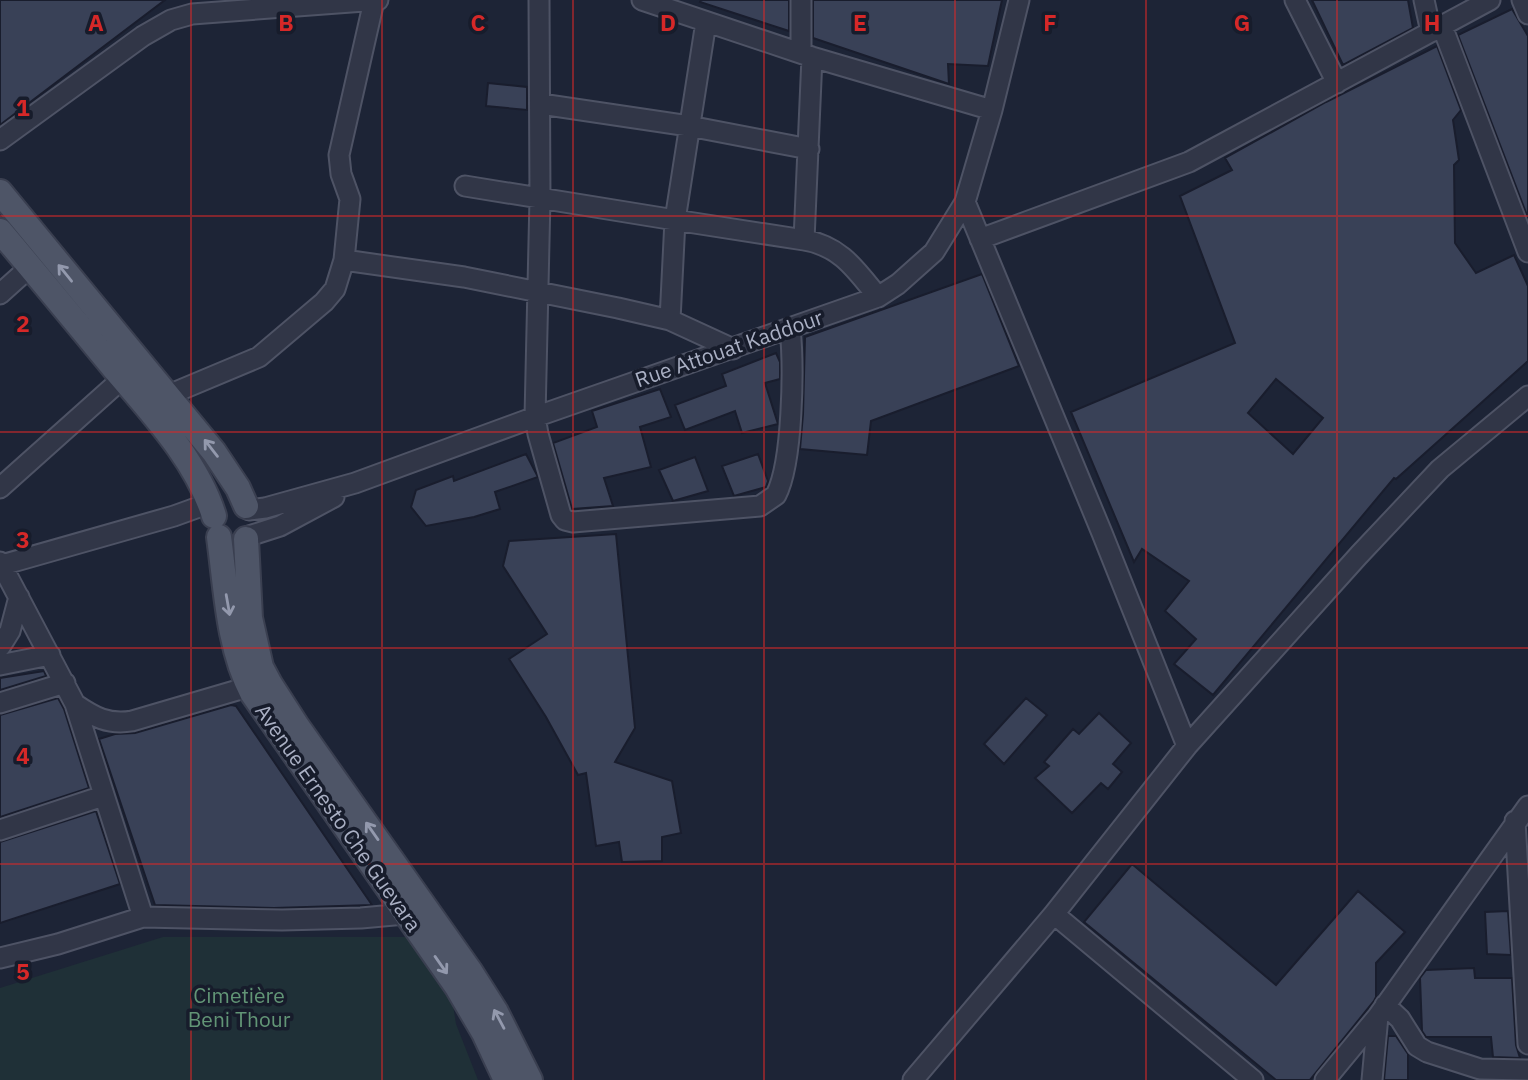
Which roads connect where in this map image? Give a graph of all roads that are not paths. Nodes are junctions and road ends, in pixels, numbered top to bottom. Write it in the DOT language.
graph roads {
  1 [pos="376,0"];
  2 [pos="539,0"];
  3 [pos="642,0"];
  4 [pos="801,0"];
  5 [pos="1018,0"];
  6 [pos="1295,0"];
  7 [pos="1424,0"];
  8 [pos="1490,0"];
  9 [pos="1522,0"];
  10 [pos="193,7"];
  11 [pos="1528,15"];
  12 [pos="706,22"];
  13 [pos="1437,29"];
  14 [pos="806,54"];
  15 [pos="1337,83"];
  16 [pos="541,104"];
  17 [pos="992,110"];
  18 [pos="689,126"];
  19 [pos="0,140"];
  20 [pos="809,149"];
  21 [pos="465,186"];
  22 [pos="0,192"];
  23 [pos="540,198"];
  24 [pos="965,202"];
  25 [pos="675,220"];
  26 [pos="0,231"];
  27 [pos="981,239"];
  28 [pos="804,240"];
  29 [pos="1528,252"];
  30 [pos="344,260"];
  31 [pos="30,267"];
  32 [pos="538,292"];
  33 [pos="0,294"];
  34 [pos="878,297"];
  35 [pos="670,320"];
  36 [pos="790,328"];
  37 [pos="733,349"];
  38 [pos="123,379"];
  39 [pos="166,396"];
  40 [pos="1528,396"];
  41 [pos="535,416"];
  42 [pos="355,483"];
  43 [pos="0,488"];
  44 [pos="251,508"];
  45 [pos="214,519"];
  46 [pos="248,538"];
  47 [pos="1,564"];
  48 [pos="19,597"];
  49 [pos="0,647"];
  50 [pos="50,655"];
  51 [pos="0,665"];
  52 [pos="248,687"];
  53 [pos="69,693"];
  54 [pos="0,703"];
  55 [pos="1187,746"];
  56 [pos="103,796"];
  57 [pos="1528,806"];
  58 [pos="1516,821"];
  59 [pos="0,830"];
  60 [pos="415,909"];
  61 [pos="1054,914"];
  62 [pos="143,917"];
  63 [pos="0,958"];
  64 [pos="1382,1011"];
  65 [pos="1528,1044"];
  66 [pos="1528,1070"];
  67 [pos="1461,1072"];
  68 [pos="506,1080"];
  69 [pos="530,1080"];
  70 [pos="913,1080"];
  71 [pos="1253,1080"];
  72 [pos="1325,1080"];
  73 [pos="1372,1080"];
  1 -- 10 [label="street"];
  1 -- 30 [label="street"];
  2 -- 16 [label="street"];
  3 -- 12 [label="street"];
  4 -- 14 [label="street"];
  5 -- 17 [label="street, Rue Attouat Kaddour"];
  6 -- 15 [label="street"];
  7 -- 13 [label="street"];
  8 -- 13 [label="street"];
  9 -- 11 [label="street"];
  10 -- 19 [label="street"];
  12 -- 14 [label="street"];
  12 -- 18 [label="street"];
  13 -- 15 [label="street"];
  13 -- 29 [label="street"];
  14 -- 17 [label="street"];
  14 -- 20 [label="street"];
  15 -- 27 [label="street"];
  16 -- 18 [label="street"];
  16 -- 23 [label="street"];
  17 -- 24 [label="street, Rue Attouat Kaddour"];
  18 -- 20 [label="street"];
  18 -- 25 [label="street"];
  20 -- 28 [label="street"];
  21 -- 23 [label="street"];
  39 -- 22 [label="main road, one-way"];
  23 -- 25 [label="street"];
  23 -- 32 [label="street"];
  24 -- 27 [label="street"];
  24 -- 34 [label="street, Rue Attouat Kaddour"];
  25 -- 28 [label="street"];
  25 -- 35 [label="street"];
  26 -- 31 [label="main road, Avenue Ernesto Che Guevara"];
  27 -- 55 [label="street"];
  28 -- 34 [label="street"];
  30 -- 32 [label="street"];
  30 -- 39 [label="street"];
  31 -- 33 [label="street"];
  31 -- 38 [label="main road, Avenue Ernesto Che Guevara"];
  32 -- 35 [label="street"];
  32 -- 41 [label="street"];
  34 -- 36 [label="street, Rue Attouat Kaddour"];
  35 -- 37 [label="street"];
  36 -- 37 [label="street, Rue Attouat Kaddour"];
  36 -- 41 [label="street"];
  37 -- 41 [label="street, Rue Attouat Kaddour"];
  38 -- 43 [label="street"];
  38 -- 45 [label="main road, Avenue Ernesto Che Guevara"];
  44 -- 39 [label="main road, one-way"];
  40 -- 55 [label="street"];
  41 -- 42 [label="street, Rue Attouat Kaddour"];
  42 -- 44 [label="street, Rue Attouat Kaddour"];
  42 -- 46 [label="street"];
  44 -- 45 [label="main road"];
  44 -- 46 [label="main road"];
  45 -- 46 [label="main road"];
  45 -- 47 [label="street"];
  45 -- 52 [label="main road, Avenue Ernesto Che Guevara, one-way"];
  60 -- 46 [label="main road, Avenue Ernesto Che Guevara, one-way"];
  47 -- 48 [label="street"];
  48 -- 49 [label="street"];
  48 -- 50 [label="street"];
  50 -- 51 [label="street"];
  50 -- 53 [label="street"];
  52 -- 53 [label="street"];
  52 -- 60 [label="main road, Avenue Ernesto Che Guevara"];
  53 -- 54 [label="street"];
  53 -- 56 [label="street"];
  55 -- 61 [label="street"];
  56 -- 59 [label="street"];
  56 -- 62 [label="street"];
  57 -- 58 [label="street"];
  58 -- 64 [label="street"];
  58 -- 65 [label="street"];
  60 -- 62 [label="street"];
  60 -- 68 [label="main road, Avenue Ernesto Che Guevara, one-way"];
  69 -- 60 [label="main road, Avenue Ernesto Che Guevara, one-way"];
  61 -- 70 [label="street"];
  61 -- 71 [label="street"];
  62 -- 63 [label="street"];
  64 -- 67 [label="street"];
  64 -- 72 [label="street"];
  64 -- 73 [label="street"];
  66 -- 67 [label="street"];
}
